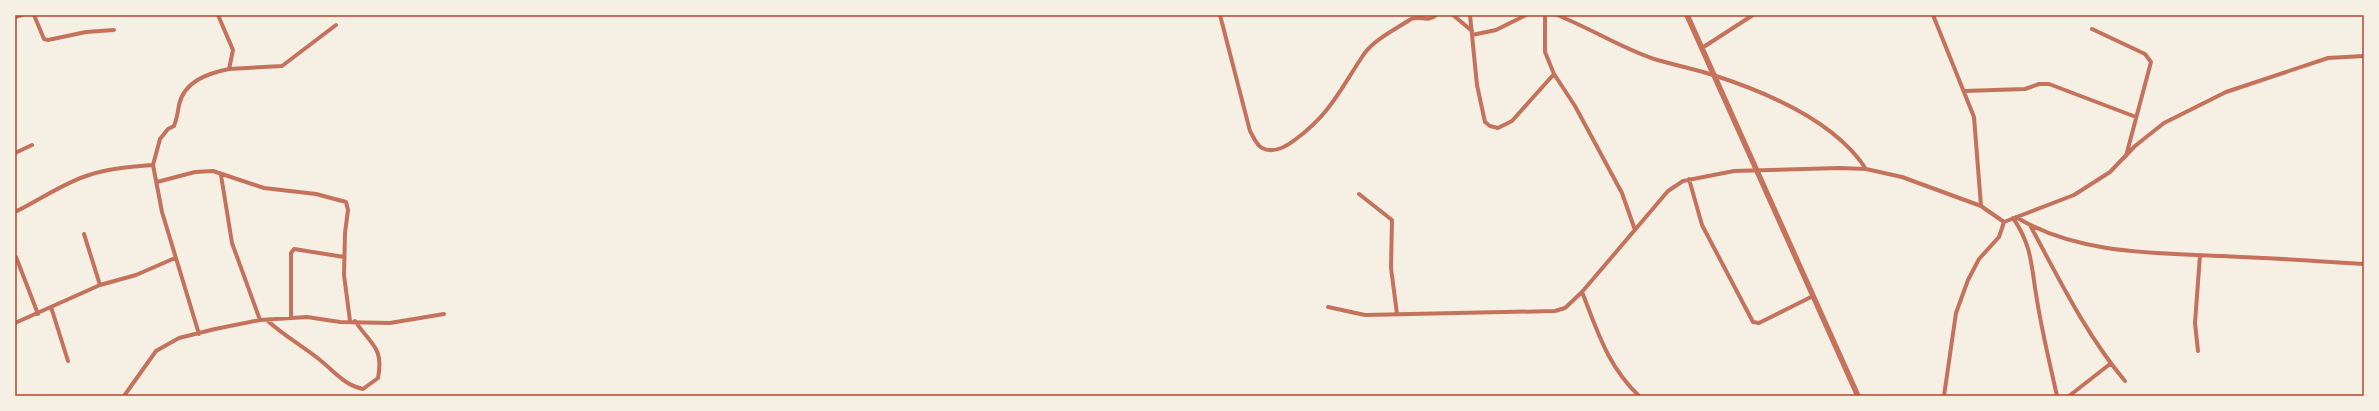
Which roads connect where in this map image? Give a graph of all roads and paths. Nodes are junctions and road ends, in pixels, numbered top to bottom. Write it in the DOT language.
graph roads {
  1 [pos="22,15"];
  2 [pos="34,15"];
  3 [pos="218,15"];
  4 [pos="1220,15"];
  5 [pos="1436,15"];
  6 [pos="1453,15"];
  7 [pos="1470,15"];
  8 [pos="1526,15"];
  9 [pos="1545,15"];
  10 [pos="1557,15"];
  11 [pos="1687,15"];
  12 [pos="1753,15"];
  13 [pos="1933,15"];
  14 [pos="15,17"];
  15 [pos="336,25"];
  16 [pos="2092,29"];
  17 [pos="114,30"];
  18 [pos="1472,33"];
  19 [pos="1702,48"];
  20 [pos="2364,56"];
  21 [pos="229,69"];
  22 [pos="1554,74"];
  23 [pos="1714,75"];
  24 [pos="1964,91"];
  25 [pos="2136,117"];
  26 [pos="32,145"];
  27 [pos="15,153"];
  28 [pos="2126,156"];
  29 [pos="153,165"];
  30 [pos="1866,169"];
  31 [pos="1756,170"];
  32 [pos="221,175"];
  33 [pos="1689,179"];
  34 [pos="157,182"];
  35 [pos="1359,194"];
  36 [pos="1981,206"];
  37 [pos="15,212"];
  38 [pos="2014,218"];
  39 [pos="2004,222"];
  40 [pos="2031,226"];
  41 [pos="1635,230"];
  42 [pos="84,234"];
  43 [pos="2200,256"];
  44 [pos="16,257"];
  45 [pos="344,257"];
  46 [pos="175,258"];
  47 [pos="2364,264"];
  48 [pos="100,285"];
  49 [pos="1582,292"];
  50 [pos="1813,296"];
  51 [pos="51,307"];
  52 [pos="1328,307"];
  53 [pos="38,314"];
  54 [pos="444,314"];
  55 [pos="1397,314"];
  56 [pos="291,318"];
  57 [pos="260,320"];
  58 [pos="268,321"];
  59 [pos="350,321"];
  60 [pos="355,322"];
  61 [pos="15,323"];
  62 [pos="199,334"];
  63 [pos="2198,351"];
  64 [pos="68,361"];
  65 [pos="2110,364"];
  66 [pos="2125,382"];
  67 [pos="124,396"];
  68 [pos="1639,396"];
  69 [pos="1858,396"];
  70 [pos="1944,396"];
  71 [pos="2057,396"];
  72 [pos="2069,396"];
  1 -- 14 [label="street"];
  2 -- 17 [label="street"];
  3 -- 21 [label="street"];
  4 -- 5 [label="street"];
  6 -- 18 [label="street"];
  7 -- 18 [label="street"];
  8 -- 18 [label="street"];
  9 -- 22 [label="street"];
  10 -- 23 [label="street"];
  11 -- 19 [label="street"];
  12 -- 19 [label="street"];
  13 -- 24 [label="street"];
  15 -- 21 [label="street"];
  16 -- 25 [label="street"];
  18 -- 22 [label="street"];
  19 -- 23 [label="street"];
  20 -- 28 [label="street"];
  21 -- 29 [label="street"];
  22 -- 41 [label="street"];
  23 -- 30 [label="street"];
  23 -- 31 [label="street"];
  24 -- 25 [label="street"];
  24 -- 36 [label="street"];
  25 -- 28 [label="street"];
  26 -- 27 [label="street"];
  28 -- 38 [label="street"];
  29 -- 34 [label="street"];
  29 -- 37 [label="street"];
  30 -- 31 [label="street"];
  30 -- 36 [label="street"];
  31 -- 33 [label="street"];
  31 -- 50 [label="street"];
  32 -- 34 [label="street"];
  32 -- 45 [label="street"];
  32 -- 57 [label="street"];
  33 -- 41 [label="street"];
  33 -- 50 [label="street"];
  34 -- 46 [label="street"];
  35 -- 55 [label="street"];
  36 -- 39 [label="street"];
  38 -- 39 [label="street"];
  38 -- 40 [label="street"];
  38 -- 71 [label="street"];
  39 -- 70 [label="street"];
  40 -- 43 [label="street"];
  40 -- 65 [label="street"];
  41 -- 49 [label="street"];
  42 -- 48 [label="street"];
  43 -- 47 [label="street"];
  43 -- 63 [label="street"];
  44 -- 53 [label="street"];
  45 -- 56 [label="street"];
  45 -- 59 [label="street"];
  46 -- 48 [label="street"];
  46 -- 62 [label="street"];
  48 -- 51 [label="street"];
  49 -- 55 [label="street"];
  49 -- 68 [label="street"];
  50 -- 69 [label="street"];
  51 -- 53 [label="street"];
  51 -- 64 [label="street"];
  52 -- 55 [label="street"];
  53 -- 61 [label="street"];
  54 -- 60 [label="street"];
  56 -- 58 [label="street"];
  56 -- 59 [label="street"];
  57 -- 58 [label="street"];
  57 -- 62 [label="street"];
  58 -- 60 [label="street"];
  59 -- 60 [label="street"];
  62 -- 67 [label="street"];
  65 -- 66 [label="street"];
  65 -- 72 [label="street"];
}
